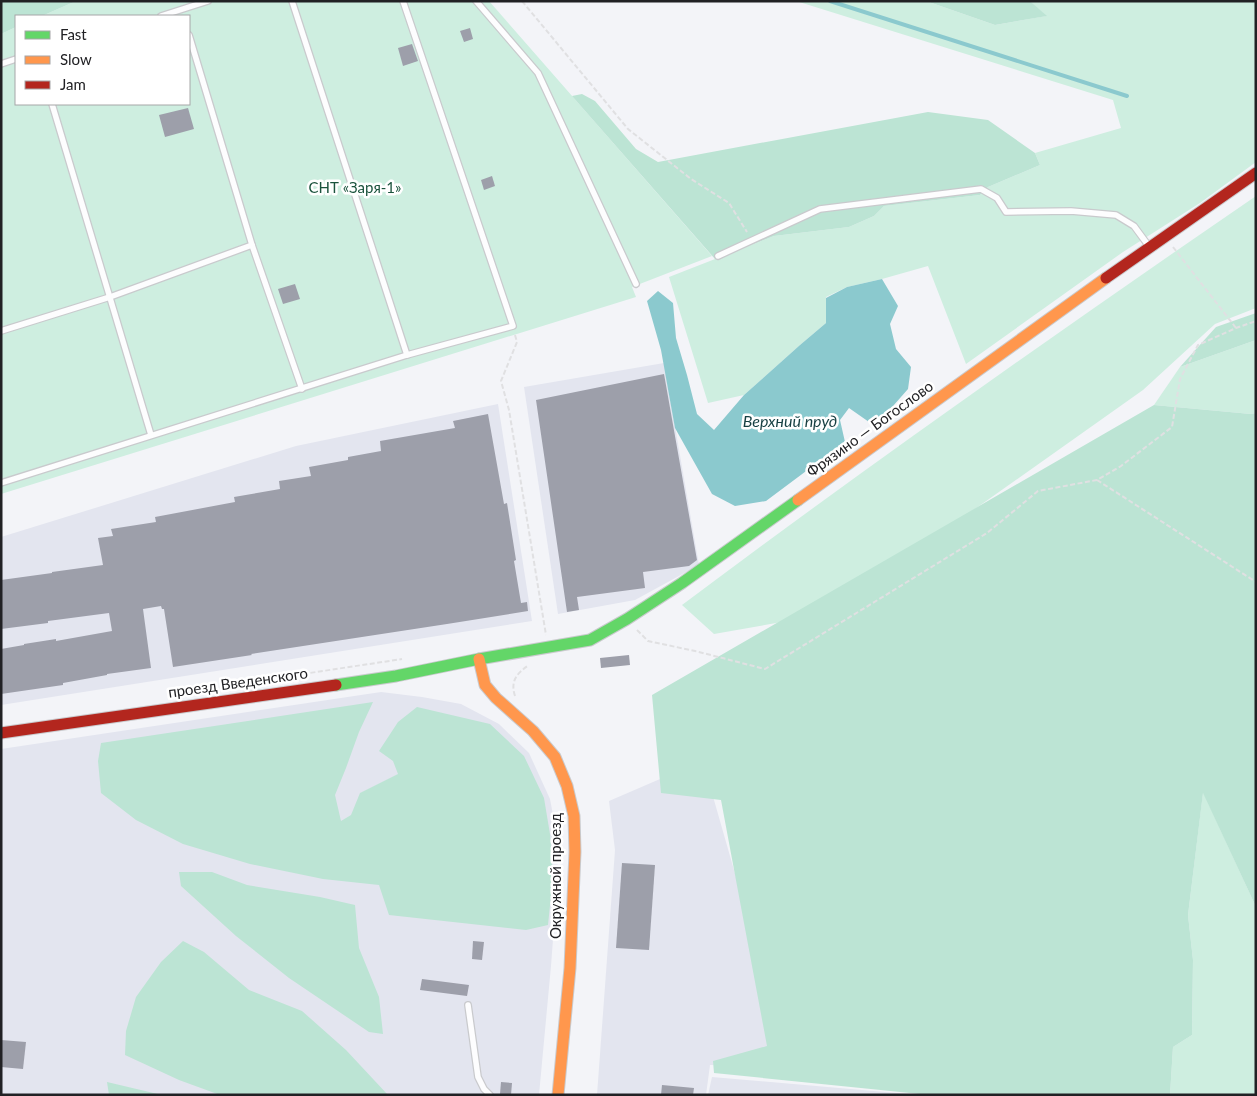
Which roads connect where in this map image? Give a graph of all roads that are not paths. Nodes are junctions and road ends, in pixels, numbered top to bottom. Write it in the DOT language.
graph roads {
  1 [pos="208,1"];
  2 [pos="292,1"];
  3 [pos="403,1"];
  4 [pos="476,1"];
  5 [pos="182,13"];
  6 [pos="168,15"];
  7 [pos="190,38"];
  8 [pos="15,59"];
  9 [pos="1,64"];
  10 [pos="52,105"];
  11 [pos="1256,174"];
  12 [pos="252,245"];
  13 [pos="1150,247"];
  14 [pos="718,256"];
  15 [pos="636,284"];
  16 [pos="110,297"];
  17 [pos="1,331"];
  18 [pos="407,355"];
  19 [pos="302,389"];
  20 [pos="151,435"];
  21 [pos="1,484"];
  22 [pos="479,659"];
  23 [pos="1,734"];
  24 [pos="468,1006"];
  25 [pos="490,1095"];
  26 [pos="558,1095"];
  1 -- 5 [label="lane"];
  2 -- 18 [label="lane"];
  3 -- 18 [label="lane"];
  4 -- 15 [label="lane"];
  5 -- 6 [label="lane"];
  7 -- 12 [label="lane"];
  8 -- 9 [label="lane"];
  10 -- 16 [label="lane"];
  11 -- 13 [label="street, Фрязино — Богослово"];
  12 -- 16 [label="lane"];
  12 -- 19 [label="lane"];
  13 -- 14 [label="lane"];
  13 -- 22 [label="street, Фрязино — Богослово"];
  16 -- 17 [label="lane"];
  16 -- 20 [label="lane"];
  18 -- 19 [label="lane"];
  19 -- 20 [label="lane"];
  20 -- 21 [label="lane"];
  22 -- 23 [label="street, проезд Введенского"];
  22 -- 26 [label="street, Окружной проезд"];
  24 -- 25 [label="lane"];
}
